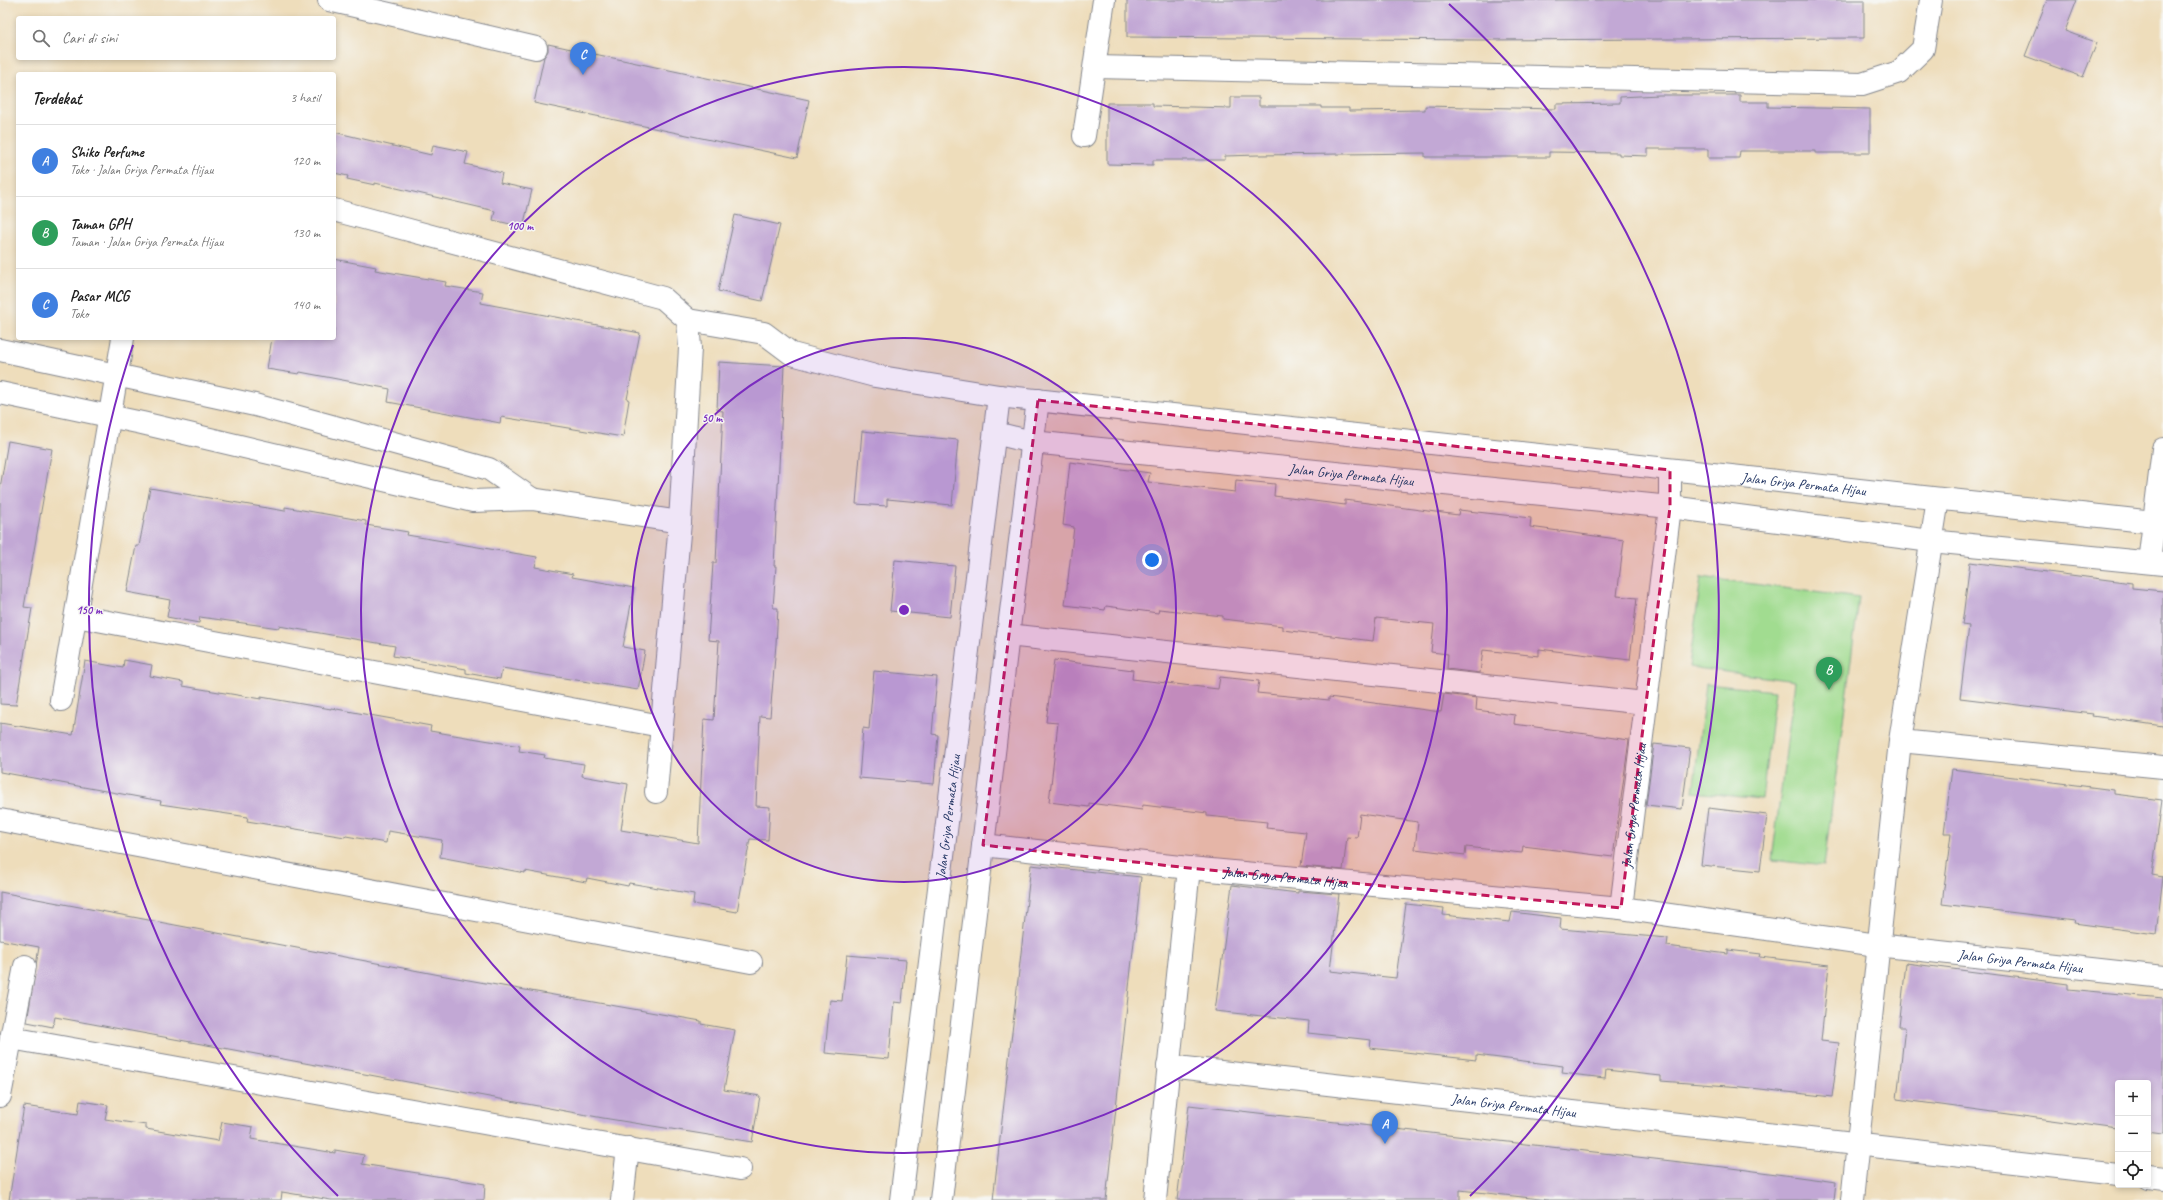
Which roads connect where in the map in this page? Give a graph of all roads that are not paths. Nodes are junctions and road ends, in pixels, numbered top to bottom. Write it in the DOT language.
graph roads {
  1 [pos="329,0"];
  2 [pos="1104,0"];
  3 [pos="1931,0"];
  4 [pos="536,48"];
  5 [pos="1095,67"];
  6 [pos="1084,136"];
  7 [pos="336,211"];
  8 [pos="688,320"];
  9 [pos="123,340"];
  10 [pos="0,350"];
  11 [pos="117,377"];
  12 [pos="0,393"];
  13 [pos="999,396"];
  14 [pos="1038,400"];
  15 [pos="110,416"];
  16 [pos="995,433"];
  17 [pos="1032,442"];
  18 [pos="2163,449"];
  19 [pos="1670,470"];
  20 [pos="532,499"];
  21 [pos="1938,500"];
  22 [pos="1670,507"];
  23 [pos="680,522"];
  24 [pos="2159,522"];
  25 [pos="1931,541"];
  26 [pos="2156,563"];
  27 [pos="76,616"];
  28 [pos="1008,635"];
  29 [pos="61,700"];
  30 [pos="1645,703"];
  31 [pos="661,726"];
  32 [pos="1900,740"];
  33 [pos="2163,767"];
  34 [pos="656,792"];
  35 [pos="0,820"];
  36 [pos="983,845"];
  37 [pos="1188,868"];
  38 [pos="1620,908"];
  39 [pos="1877,945"];
  40 [pos="751,962"];
  41 [pos="25,966"];
  42 [pos="2163,977"];
  43 [pos="11,1038"];
  44 [pos="1168,1066"];
  45 [pos="0,1096"];
  46 [pos="1859,1144"];
  47 [pos="628,1148"];
  48 [pos="740,1169"];
  49 [pos="2115,1174"];
  50 [pos="2151,1178"];
  51 [pos="2163,1180"];
  52 [pos="622,1200"];
  53 [pos="901,1200"];
  54 [pos="941,1200"];
  55 [pos="1155,1200"];
  56 [pos="1852,1200"];
  1 -- 4 [label="street"];
  2 -- 5 [label="street"];
  3 -- 5 [label="street"];
  5 -- 6 [label="street"];
  7 -- 8 [label="street"];
  8 -- 13 [label="street"];
  8 -- 23 [label="street"];
  9 -- 11 [label="street"];
  10 -- 11 [label="street"];
  11 -- 15 [label="street"];
  11 -- 20 [label="street"];
  12 -- 15 [label="street"];
  13 -- 14 [label="street, Jalan Griya Permata Hijau"];
  13 -- 16 [label="street, Jalan Griya Permata Hijau"];
  14 -- 17 [label="street"];
  14 -- 19 [label="street, Jalan Griya Permata Hijau"];
  15 -- 20 [label="street"];
  15 -- 27 [label="street"];
  16 -- 17 [label="street, Jalan Griya Permata Hijau"];
  16 -- 53 [label="street, Jalan Griya Permata Hijau"];
  17 -- 22 [label="street, Jalan Griya Permata Hijau"];
  17 -- 28 [label="street"];
  18 -- 24 [label="street, Jalan Griya Permata Hijau"];
  19 -- 21 [label="street, Jalan Griya Permata Hijau"];
  19 -- 22 [label="street, Jalan Griya Permata Hijau"];
  20 -- 23 [label="street"];
  21 -- 24 [label="street, Jalan Griya Permata Hijau"];
  21 -- 25 [label="street"];
  22 -- 25 [label="street, Jalan Griya Permata Hijau"];
  22 -- 30 [label="street, Jalan Griya Permata Hijau"];
  23 -- 31 [label="street"];
  24 -- 26 [label="street, Jalan Griya Permata Hijau"];
  25 -- 26 [label="street, Jalan Griya Permata Hijau"];
  25 -- 32 [label="street"];
  27 -- 29 [label="street"];
  27 -- 31 [label="street"];
  28 -- 30 [label="street"];
  28 -- 36 [label="street"];
  30 -- 38 [label="street, Jalan Griya Permata Hijau"];
  31 -- 34 [label="street"];
  32 -- 33 [label="street"];
  32 -- 39 [label="street"];
  35 -- 40 [label="street"];
  36 -- 37 [label="street, Jalan Griya Permata Hijau"];
  36 -- 54 [label="street"];
  37 -- 38 [label="street, Jalan Griya Permata Hijau"];
  37 -- 44 [label="street"];
  38 -- 39 [label="street, Jalan Griya Permata Hijau"];
  39 -- 42 [label="street, Jalan Griya Permata Hijau"];
  39 -- 46 [label="street"];
  41 -- 43 [label="street"];
  43 -- 45 [label="street"];
  43 -- 47 [label="street"];
  44 -- 46 [label="street, Jalan Griya Permata Hijau"];
  44 -- 55 [label="street"];
  46 -- 49 [label="street, Jalan Griya Permata Hijau"];
  46 -- 56 [label="street"];
  47 -- 48 [label="street"];
  47 -- 52 [label="street"];
  50 -- 51 [label="street"];
}
